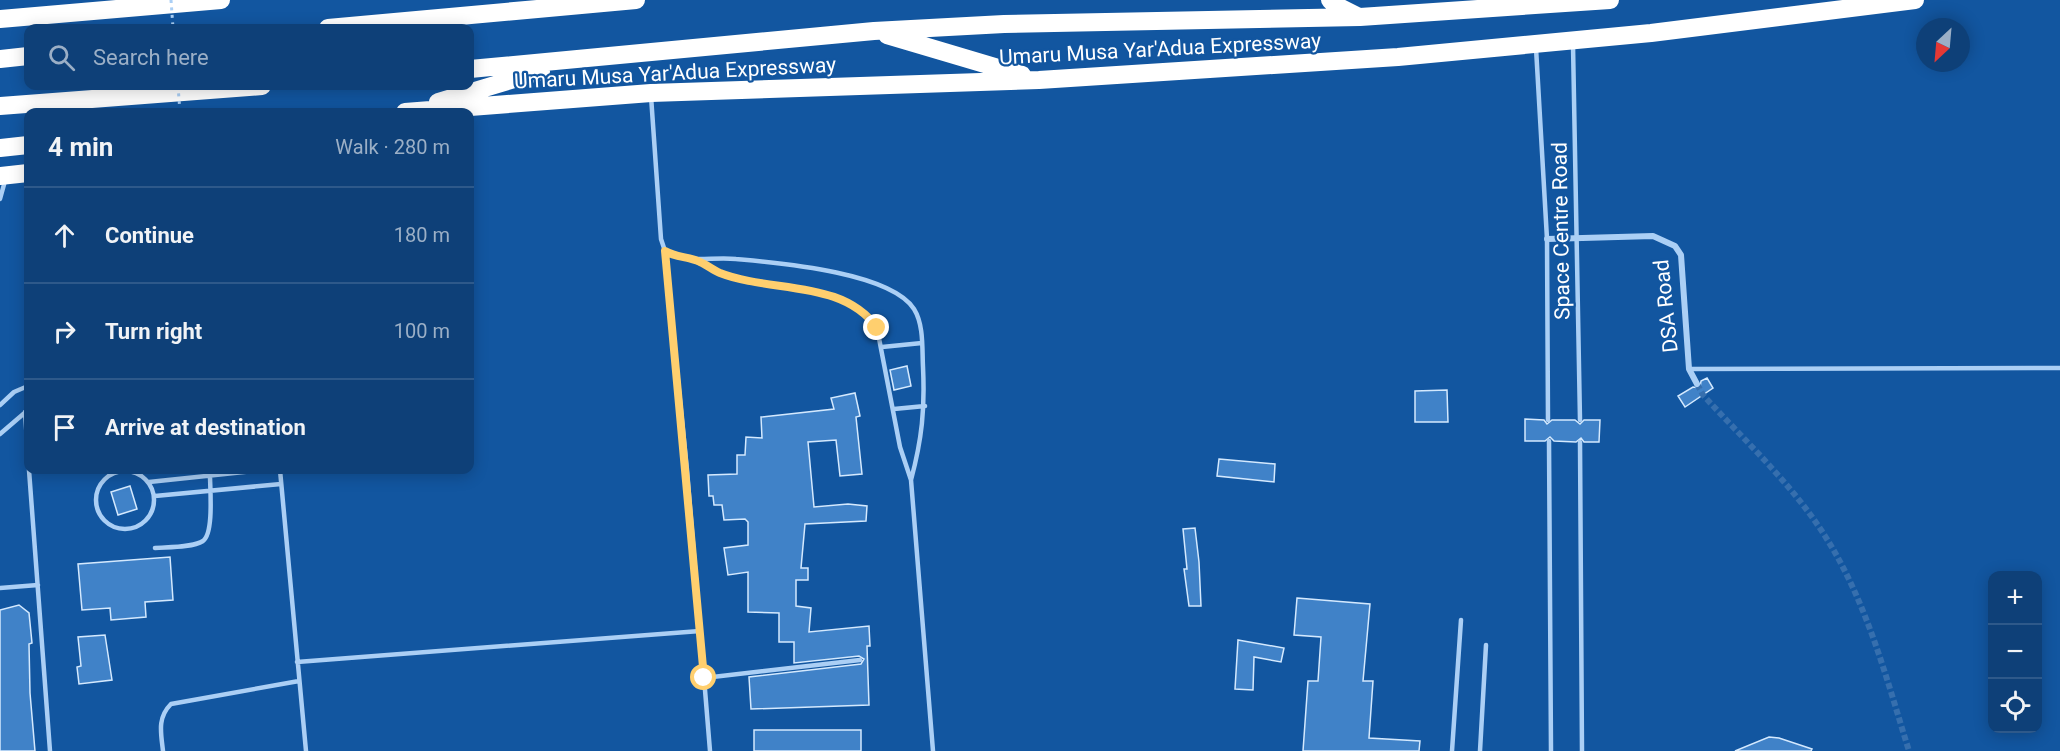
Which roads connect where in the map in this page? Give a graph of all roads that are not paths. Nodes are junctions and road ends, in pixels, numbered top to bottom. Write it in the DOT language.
graph roads {
  1 [pos="221,0"];
  2 [pos="534,0"];
  3 [pos="636,0"];
  4 [pos="1330,0"];
  5 [pos="1610,0"];
  6 [pos="1915,0"];
  7 [pos="579,5"];
  8 [pos="1360,17"];
  9 [pos="0,19"];
  10 [pos="372,24"];
  11 [pos="874,31"];
  12 [pos="1573,42"];
  13 [pos="1536,45"];
  14 [pos="24,56"];
  15 [pos="0,59"];
  16 [pos="574,61"];
  17 [pos="474,69"];
  18 [pos="1039,80"];
  19 [pos="210,90"];
  20 [pos="651,93"];
  21 [pos="0,106"];
  22 [pos="418,108"];
  23 [pos="457,108"];
  24 [pos="24,145"];
  25 [pos="0,148"];
  26 [pos="24,173"];
  27 [pos="3,176"];
  28 [pos="0,199"];
  29 [pos="1578,238"];
  30 [pos="1548,239"];
  31 [pos="665,251"];
  32 [pos="698,261"];
  33 [pos="922,343"];
  34 [pos="882,347"];
  35 [pos="2060,368"];
  36 [pos="1689,369"];
  37 [pos="1697,384"];
  38 [pos="24,388"];
  39 [pos="0,405"];
  40 [pos="925,406"];
  41 [pos="894,409"];
  42 [pos="24,414"];
  43 [pos="1548,420"];
  44 [pos="1580,420"];
  45 [pos="0,434"];
  46 [pos="1549,441"];
  47 [pos="1580,442"];
  48 [pos="29,474"];
  49 [pos="111,474"];
  50 [pos="137,474"];
  51 [pos="221,474"];
  52 [pos="280,474"];
  53 [pos="210,475"];
  54 [pos="911,480"];
  55 [pos="149,482"];
  56 [pos="281,484"];
  57 [pos="210,491"];
  58 [pos="155,496"];
  59 [pos="155,548"];
  60 [pos="38,585"];
  61 [pos="0,588"];
  62 [pos="1461,620"];
  63 [pos="700,631"];
  64 [pos="1486,645"];
  65 [pos="860,660"];
  66 [pos="297,662"];
  67 [pos="704,678"];
  68 [pos="299,681"];
  69 [pos="50,751"];
  70 [pos="163,751"];
  71 [pos="306,751"];
  72 [pos="710,751"];
  73 [pos="933,751"];
  74 [pos="1452,751"];
  75 [pos="1480,751"];
  76 [pos="1551,751"];
  77 [pos="1582,751"];
  1 -- 9 [label="highway"];
  2 -- 7 [label="highway"];
  3 -- 7 [label="highway"];
  4 -- 8 [label="highway"];
  5 -- 8 [label="highway, Umaru Musa Yar'Adua Expressway"];
  6 -- 12 [label="highway, Umaru Musa Yar'Adua Expressway"];
  7 -- 10 [label="highway"];
  8 -- 11 [label="highway, Umaru Musa Yar'Adua Expressway"];
  11 -- 16 [label="highway, Umaru Musa Yar'Adua Expressway"];
  11 -- 18 [label="highway"];
  12 -- 13 [label="highway, Umaru Musa Yar'Adua Expressway"];
  12 -- 29 [label="lane, Space Centre Road"];
  13 -- 18 [label="highway, Umaru Musa Yar'Adua Expressway"];
  13 -- 30 [label="lane, Space Centre Road"];
  14 -- 15 [label="highway"];
  16 -- 17 [label="highway, Umaru Musa Yar'Adua Expressway"];
  16 -- 22 [label="highway"];
  18 -- 20 [label="highway, Umaru Musa Yar'Adua Expressway"];
  19 -- 21 [label="highway"];
  20 -- 23 [label="highway, Umaru Musa Yar'Adua Expressway"];
  20 -- 31 [label="lane"];
  24 -- 25 [label="highway"];
  26 -- 27 [label="highway"];
  27 -- 28 [label="lane"];
  29 -- 30 [label="street, DSA Road"];
  29 -- 36 [label="street, DSA Road"];
  29 -- 44 [label="lane, Space Centre Road"];
  30 -- 43 [label="lane, Space Centre Road"];
  31 -- 32 [label="lane"];
  31 -- 63 [label="lane"];
  32 -- 33 [label="lane"];
  32 -- 34 [label="lane"];
  33 -- 34 [label="lane"];
  33 -- 40 [label="lane"];
  34 -- 41 [label="lane"];
  35 -- 36 [label="lane"];
  36 -- 37 [label="street, DSA Road"];
  38 -- 39 [label="lane"];
  40 -- 41 [label="lane"];
  40 -- 54 [label="lane"];
  41 -- 54 [label="lane"];
  42 -- 45 [label="lane"];
  46 -- 76 [label="lane"];
  47 -- 77 [label="lane"];
  48 -- 60 [label="lane"];
  49 -- 58 [label="lane"];
  50 -- 55 [label="lane"];
  51 -- 53 [label="lane"];
  52 -- 56 [label="lane"];
  53 -- 55 [label="lane"];
  53 -- 57 [label="lane"];
  54 -- 73 [label="lane"];
  55 -- 58 [label="lane"];
  56 -- 57 [label="lane"];
  56 -- 66 [label="lane"];
  57 -- 58 [label="lane"];
  57 -- 59 [label="lane"];
  60 -- 61 [label="lane"];
  60 -- 69 [label="lane"];
  62 -- 74 [label="lane"];
  63 -- 66 [label="lane"];
  63 -- 67 [label="lane"];
  64 -- 75 [label="lane"];
  65 -- 67 [label="lane"];
  66 -- 68 [label="lane"];
  67 -- 72 [label="lane"];
  68 -- 70 [label="lane"];
  68 -- 71 [label="lane"];
}
